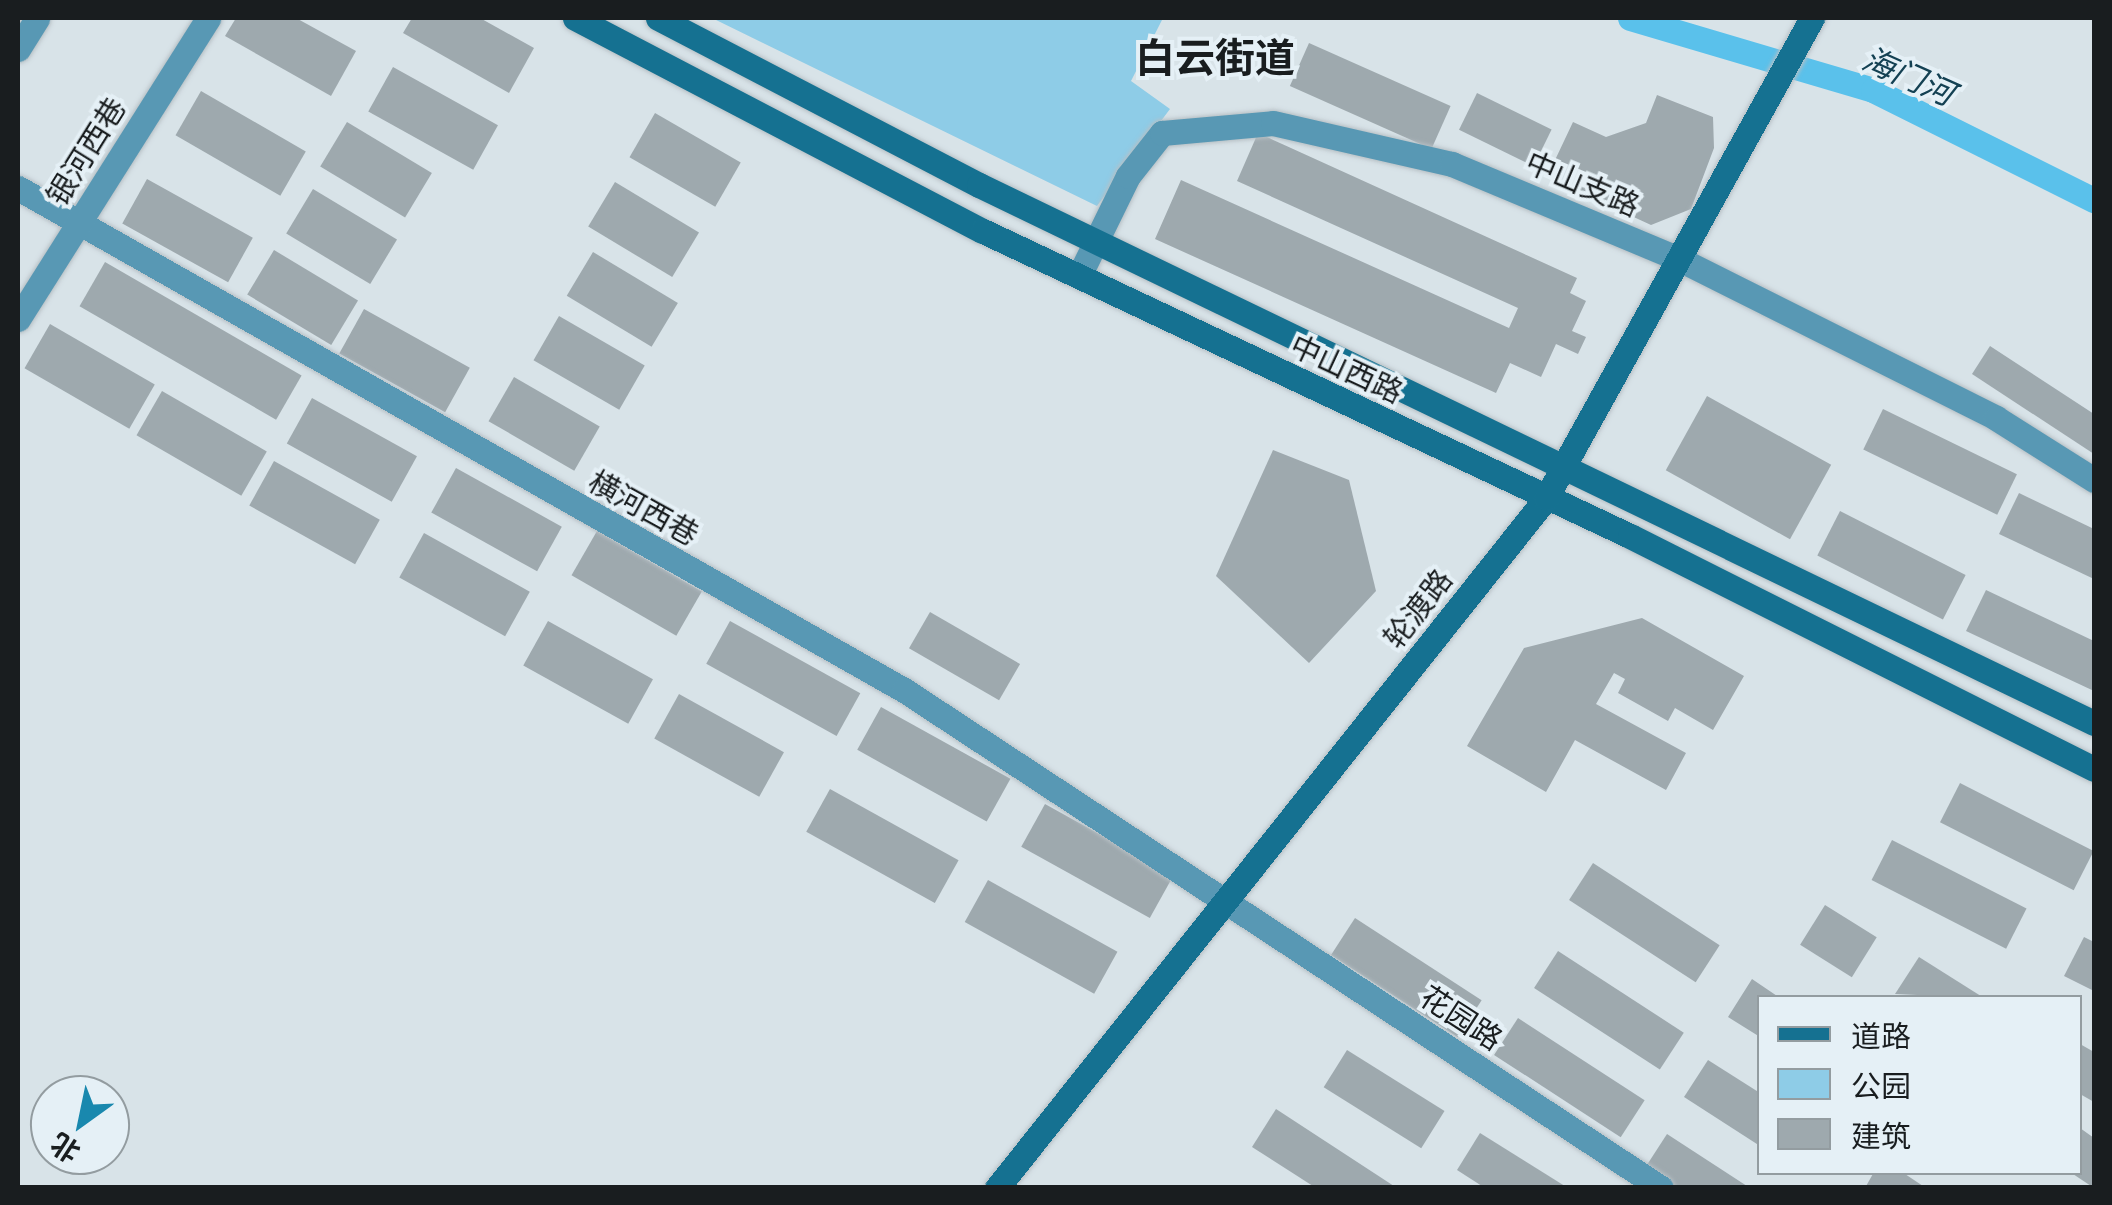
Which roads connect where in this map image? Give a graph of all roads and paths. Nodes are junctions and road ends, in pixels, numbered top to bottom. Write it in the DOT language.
graph roads {
  1 [pos="37,18"];
  2 [pos="208,18"];
  3 [pos="575,18"];
  4 [pos="658,18"];
  5 [pos="1807,26"];
  6 [pos="18,50"];
  7 [pos="18,188"];
  8 [pos="76,226"];
  9 [pos="1096,242"];
  10 [pos="1677,258"];
  11 [pos="1079,276"];
  12 [pos="18,318"];
  13 [pos="1566,465"];
  14 [pos="2094,480"];
  15 [pos="1546,498"];
  16 [pos="2094,723"];
  17 [pos="2094,769"];
  18 [pos="1226,901"];
  19 [pos="997,1188"];
  20 [pos="1661,1188"];
  1 -- 6 [label="street"];
  2 -- 8 [label="street, 银河西巷"];
  3 -- 11 [label="main road, 中山西路"];
  4 -- 9 [label="main road, 中山西路"];
  5 -- 10 [label="main road, 轮渡路"];
  7 -- 8 [label="street, 横河西巷"];
  8 -- 12 [label="street, 银河西巷"];
  8 -- 18 [label="street, 横河西巷"];
  9 -- 10 [label="street, 中山支路"];
  9 -- 11 [label="street, 中山支路"];
  9 -- 13 [label="main road, 中山西路"];
  10 -- 13 [label="main road, 轮渡路"];
  10 -- 14 [label="street, 中山支路"];
  11 -- 15 [label="main road, 中山西路"];
  13 -- 15 [label="main road, 轮渡路"];
  13 -- 16 [label="main road, 中山西路"];
  15 -- 17 [label="main road, 中山西路"];
  15 -- 18 [label="main road, 轮渡路"];
  18 -- 19 [label="main road, 轮渡路"];
  18 -- 20 [label="street, 花园路"];
}
